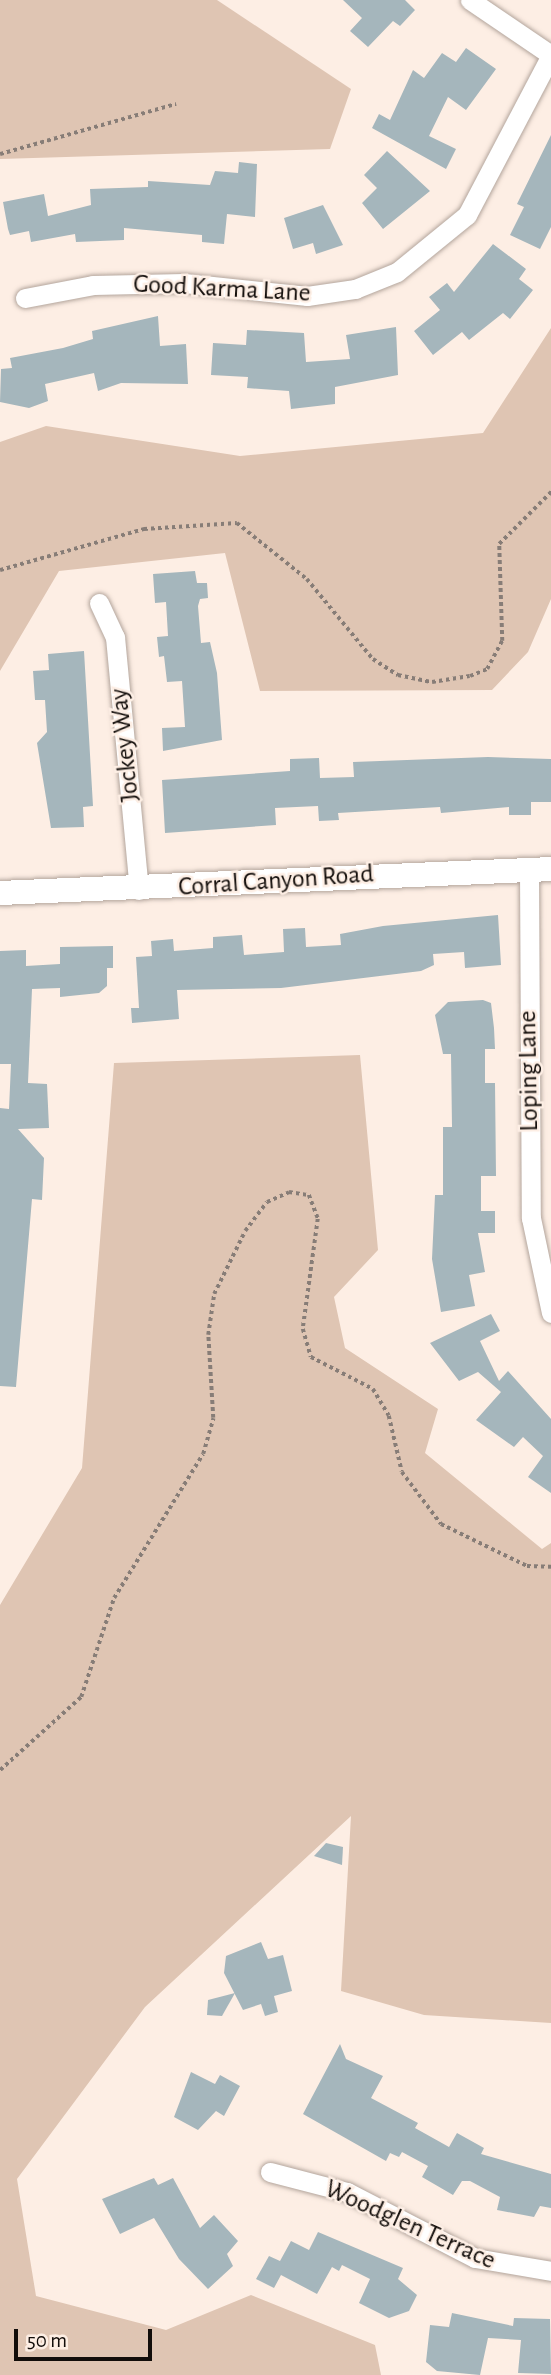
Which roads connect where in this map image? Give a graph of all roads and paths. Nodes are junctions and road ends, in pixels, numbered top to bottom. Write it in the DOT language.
graph roads {
  1 [pos="470,0"];
  2 [pos="551,55"];
  3 [pos="176,104"];
  4 [pos="0,154"];
  5 [pos="25,298"];
  6 [pos="551,492"];
  7 [pos="0,570"];
  8 [pos="99,603"];
  9 [pos="540,869"];
  10 [pos="139,890"];
  11 [pos="0,893"];
  12 [pos="551,1313"];
  13 [pos="551,1567"];
  14 [pos="0,1770"];
  15 [pos="270,2172"];
  16 [pos="551,2271"];
  1 -- 2 [label="street"];
  2 -- 5 [label="street, Good Karma Lane"];
  3 -- 4 [label="path"];
  6 -- 7 [label="path"];
  8 -- 10 [label="street, Jockey Way"];
  9 -- 10 [label="main road, Corral Canyon Road"];
  9 -- 12 [label="street, Loping Lane"];
  10 -- 11 [label="main road, Corral Canyon Road"];
  13 -- 14 [label="path"];
  15 -- 16 [label="street, Woodglen Terrace"];
}
